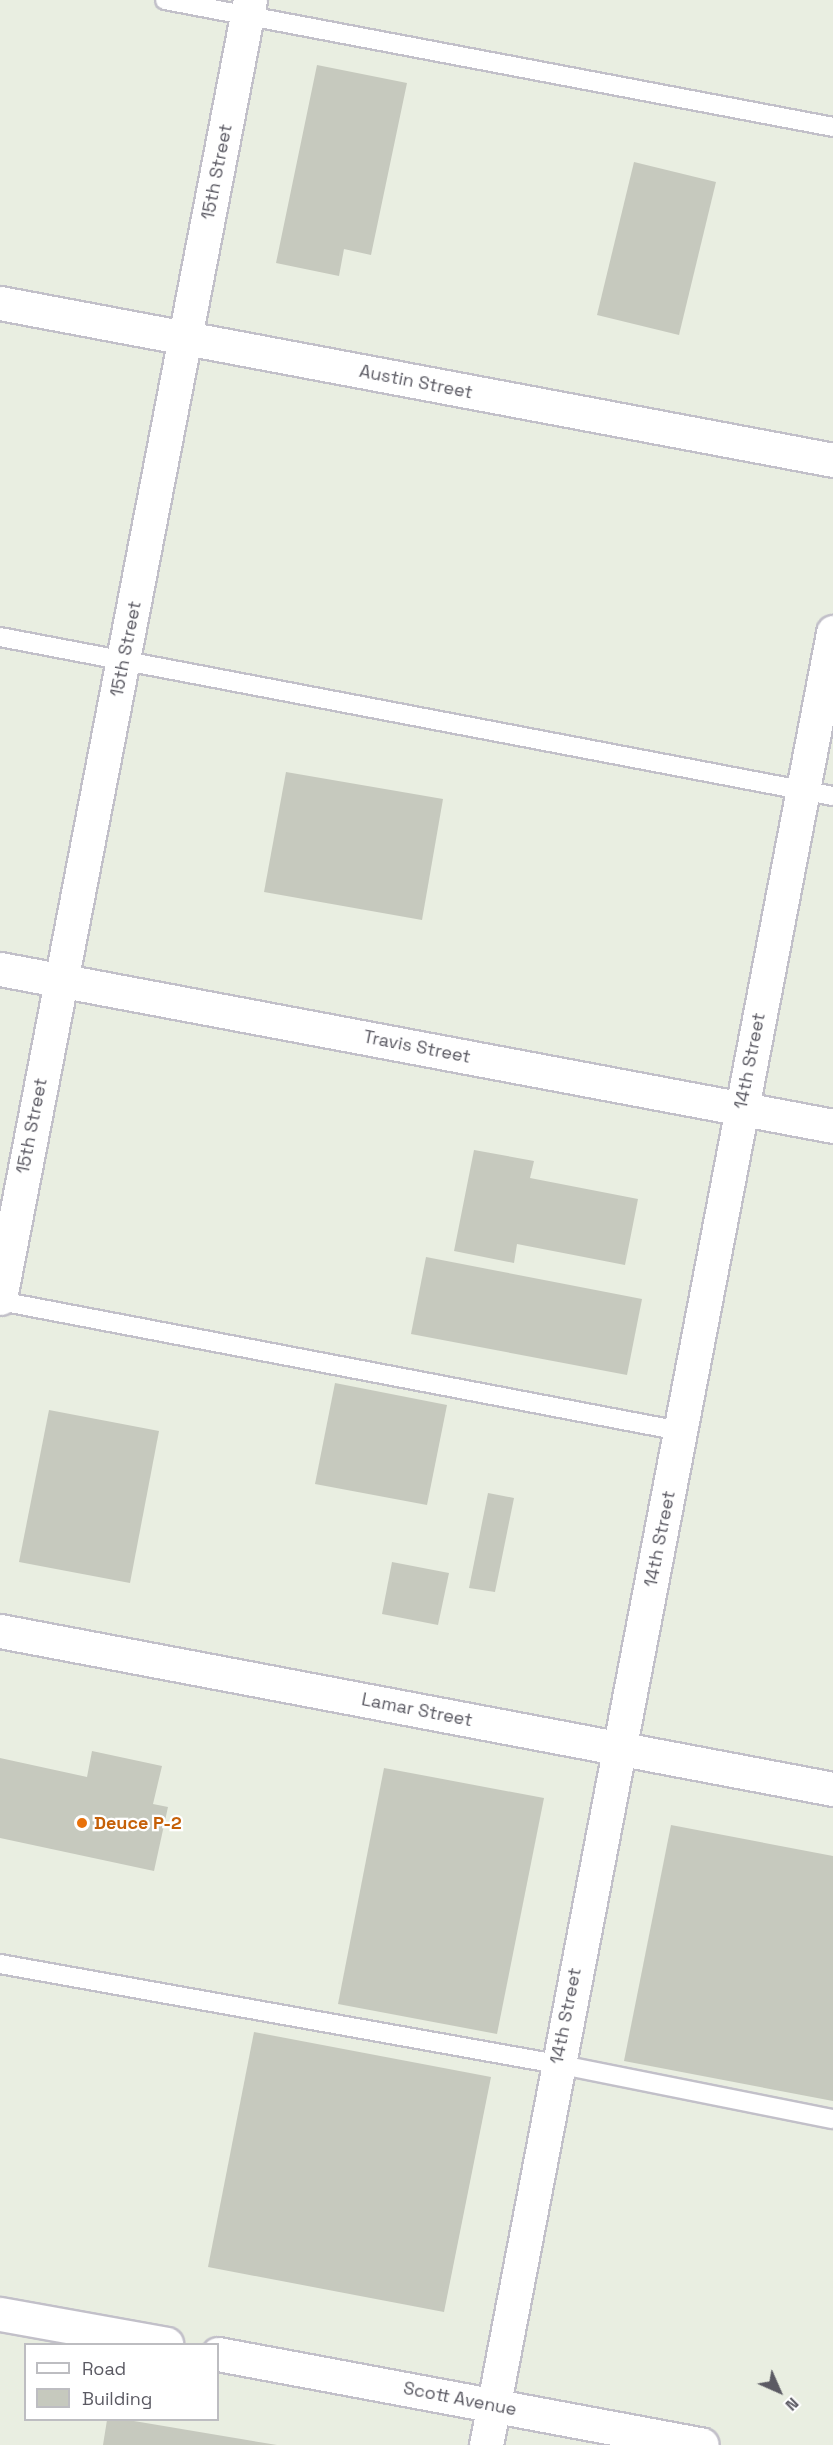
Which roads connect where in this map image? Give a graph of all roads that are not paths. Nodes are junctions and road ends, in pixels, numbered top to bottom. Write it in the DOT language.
graph roads {
  1 [pos="165,0"];
  2 [pos="248,8"];
  3 [pos="833,127"];
  4 [pos="0,303"];
  5 [pos="184,338"];
  6 [pos="833,460"];
  7 [pos="833,632"];
  8 [pos="0,637"];
  9 [pos="124,661"];
  10 [pos="818,793"];
  11 [pos="0,969"];
  12 [pos="60,981"];
  13 [pos="741,1108"];
  14 [pos="833,1126"];
  15 [pos="0,1300"];
  16 [pos="680,1431"];
  17 [pos="0,1631"];
  18 [pos="620,1748"];
  19 [pos="833,1789"];
  20 [pos="0,1964"];
  21 [pos="557,2064"];
  22 [pos="833,2119"];
  23 [pos="0,2314"];
  24 [pos="160,2343"];
  25 [pos="219,2354"];
  26 [pos="493,2405"];
  27 [pos="486,2445"];
  28 [pos="702,2445"];
  1 -- 2 [label="lane"];
  2 -- 3 [label="lane"];
  2 -- 5 [label="street, 15th Street"];
  4 -- 5 [label="street, Austin Street"];
  5 -- 6 [label="street, Austin Street"];
  5 -- 9 [label="street, 15th Street"];
  7 -- 10 [label="street, 14th Street"];
  8 -- 9 [label="lane"];
  9 -- 10 [label="lane"];
  9 -- 12 [label="street, 15th Street"];
  10 -- 13 [label="street, 14th Street"];
  11 -- 12 [label="street, Travis Street"];
  12 -- 13 [label="street, Travis Street"];
  12 -- 15 [label="street, 15th Street"];
  13 -- 14 [label="street, Travis Street"];
  13 -- 16 [label="street, 14th Street"];
  15 -- 16 [label="lane"];
  16 -- 18 [label="street, 14th Street"];
  17 -- 18 [label="street, Lamar Street"];
  18 -- 19 [label="street, Lamar Street"];
  18 -- 21 [label="street, 14th Street"];
  20 -- 21 [label="lane"];
  21 -- 22 [label="lane"];
  21 -- 26 [label="street, 14th Street"];
  23 -- 24 [label="street"];
  25 -- 26 [label="street, Scott Avenue"];
  26 -- 27 [label="street, 14th Street"];
  26 -- 28 [label="street, Scott Avenue"];
}
